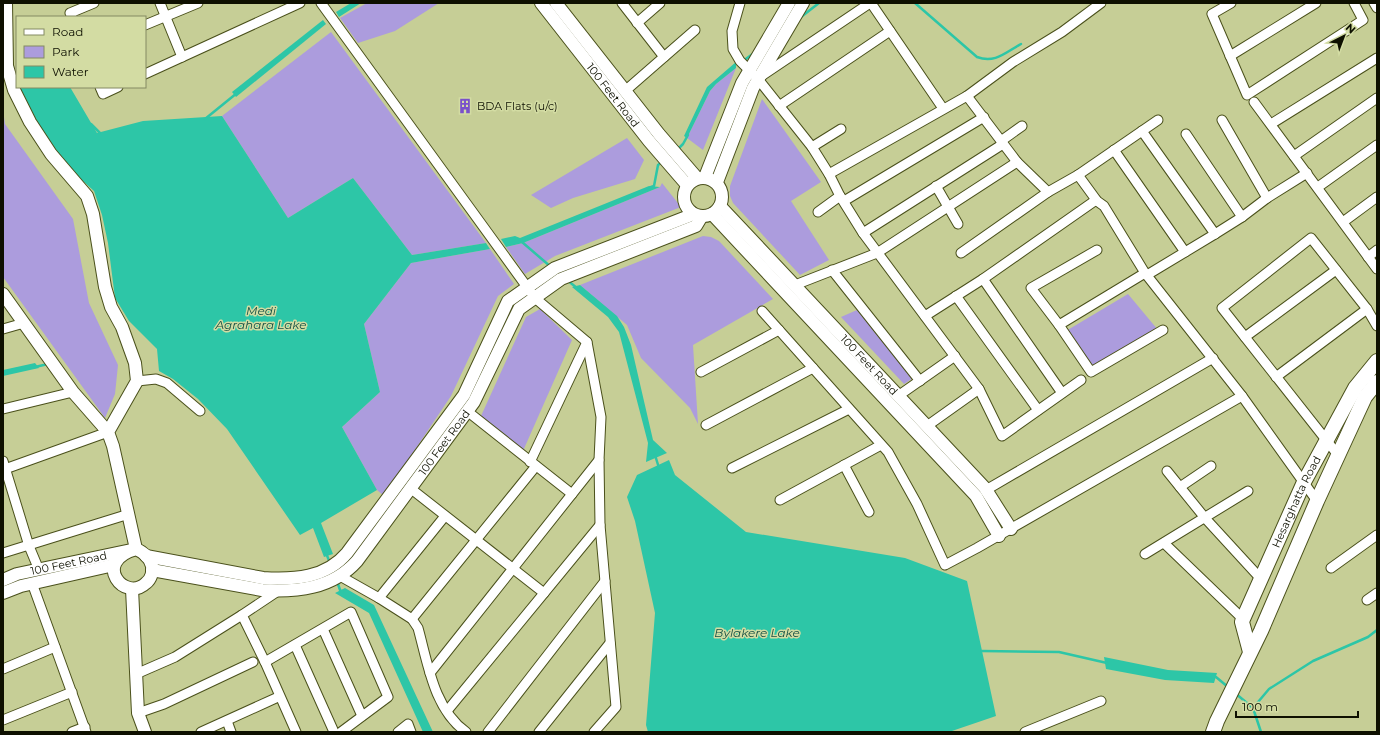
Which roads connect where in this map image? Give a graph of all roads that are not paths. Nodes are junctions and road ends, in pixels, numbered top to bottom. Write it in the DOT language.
graph roads {
  1 [pos="6,3"];
  2 [pos="94,3"];
  3 [pos="160,3"];
  4 [pos="198,3"];
  5 [pos="300,3"];
  6 [pos="321,3"];
  7 [pos="541,3"];
  8 [pos="556,3"];
  9 [pos="622,3"];
  10 [pos="660,3"];
  11 [pos="740,3"];
  12 [pos="789,3"];
  13 [pos="803,3"];
  14 [pos="871,3"];
  15 [pos="1101,3"];
  16 [pos="1231,3"];
  17 [pos="1316,3"];
  18 [pos="1354,3"];
  19 [pos="1374,3"];
  20 [pos="1091,6"];
  21 [pos="1220,6"];
  22 [pos="1377,8"];
  23 [pos="72,16"];
  24 [pos="165,17"];
  25 [pos="637,23"];
  26 [pos="146,25"];
  27 [pos="695,30"];
  28 [pos="890,31"];
  29 [pos="1230,56"];
  30 [pos="182,57"];
  31 [pos="664,57"];
  32 [pos="1377,58"];
  33 [pos="146,74"];
  34 [pos="754,75"];
  35 [pos="100,88"];
  36 [pos="116,88"];
  37 [pos="625,91"];
  38 [pos="967,96"];
  39 [pos="1377,98"];
  40 [pos="1254,102"];
  41 [pos="779,106"];
  42 [pos="942,107"];
  43 [pos="984,117"];
  44 [pos="1158,120"];
  45 [pos="1222,120"];
  46 [pos="1271,124"];
  47 [pos="1022,126"];
  48 [pos="841,129"];
  49 [pos="1142,131"];
  50 [pos="1186,134"];
  51 [pos="654,137"];
  52 [pos="1002,142"];
  53 [pos="1377,145"];
  54 [pos="812,147"];
  55 [pos="1114,150"];
  56 [pos="1294,156"];
  57 [pos="1017,162"];
  58 [pos="1307,173"];
  59 [pos="829,174"];
  60 [pos="1078,175"];
  61 [pos="696,178"];
  62 [pos="936,186"];
  63 [pos="1318,187"];
  64 [pos="1048,192"];
  65 [pos="1377,197"];
  66 [pos="1267,198"];
  67 [pos="842,199"];
  68 [pos="1096,200"];
  69 [pos="948,207"];
  70 [pos="706,212"];
  71 [pos="818,212"];
  72 [pos="1242,217"];
  73 [pos="1343,222"];
  74 [pos="958,224"];
  75 [pos="863,233"];
  76 [pos="1215,234"];
  77 [pos="1097,250"];
  78 [pos="1377,250"];
  79 [pos="1185,252"];
  80 [pos="877,253"];
  81 [pos="961,253"];
  82 [pos="1368,257"];
  83 [pos="1377,269"];
  84 [pos="832,270"];
  85 [pos="1336,270"];
  86 [pos="1146,274"];
  87 [pos="983,279"];
  88 [pos="795,285"];
  89 [pos="531,293"];
  90 [pos="3,294"];
  91 [pos="956,296"];
  92 [pos="1367,309"];
  93 [pos="762,311"];
  94 [pos="925,316"];
  95 [pos="24,323"];
  96 [pos="1059,325"];
  97 [pos="1377,326"];
  98 [pos="3,329"];
  99 [pos="779,330"];
  100 [pos="1163,330"];
  101 [pos="1245,337"];
  102 [pos="587,342"];
  103 [pos="955,356"];
  104 [pos="1212,358"];
  105 [pos="1377,361"];
  106 [pos="813,368"];
  107 [pos="701,372"];
  108 [pos="1276,377"];
  109 [pos="1081,380"];
  110 [pos="137,381"];
  111 [pos="920,381"];
  112 [pos="979,389"];
  113 [pos="73,392"];
  114 [pos="1375,392"];
  115 [pos="1062,393"];
  116 [pos="898,396"];
  117 [pos="1242,396"];
  118 [pos="3,408"];
  119 [pos="849,408"];
  120 [pos="1038,410"];
  121 [pos="200,411"];
  122 [pos="467,411"];
  123 [pos="706,425"];
  124 [pos="927,426"];
  125 [pos="108,432"];
  126 [pos="1326,440"];
  127 [pos="881,444"];
  128 [pos="1338,455"];
  129 [pos="599,460"];
  130 [pos="533,464"];
  131 [pos="4,465"];
  132 [pos="844,465"];
  133 [pos="1211,466"];
  134 [pos="732,468"];
  135 [pos="1167,471"];
  136 [pos="1304,482"];
  137 [pos="1180,487"];
  138 [pos="410,488"];
  139 [pos="986,490"];
  140 [pos="1248,491"];
  141 [pos="8,492"];
  142 [pos="572,494"];
  143 [pos="780,500"];
  144 [pos="1318,501"];
  145 [pos="869,512"];
  146 [pos="129,514"];
  147 [pos="445,516"];
  148 [pos="1205,518"];
  149 [pos="600,525"];
  150 [pos="1011,529"];
  151 [pos="1377,534"];
  152 [pos="999,536"];
  153 [pos="476,540"];
  154 [pos="1164,543"];
  155 [pos="29,546"];
  156 [pos="136,549"];
  157 [pos="3,553"];
  158 [pos="1145,554"];
  159 [pos="146,556"];
  160 [pos="347,562"];
  161 [pos="114,565"];
  162 [pos="1331,568"];
  163 [pos="513,569"];
  164 [pos="39,570"];
  165 [pos="152,570"];
  166 [pos="340,576"];
  167 [pos="324,578"];
  168 [pos="1260,579"];
  169 [pos="3,580"];
  170 [pos="605,581"];
  171 [pos="32,583"];
  172 [pos="132,589"];
  173 [pos="278,591"];
  174 [pos="3,593"];
  175 [pos="544,593"];
  176 [pos="1377,593"];
  177 [pos="379,598"];
  178 [pos="1367,600"];
  179 [pos="242,615"];
  180 [pos="412,619"];
  181 [pos="1243,619"];
  182 [pos="323,629"];
  183 [pos="610,643"];
  184 [pos="295,645"];
  185 [pos="55,647"];
  186 [pos="1250,652"];
  187 [pos="253,662"];
  188 [pos="265,662"];
  189 [pos="3,669"];
  190 [pos="430,673"];
  191 [pos="136,674"];
  192 [pos="72,692"];
  193 [pos="276,698"];
  194 [pos="1101,701"];
  195 [pos="447,711"];
  196 [pos="138,713"];
  197 [pos="362,716"];
  198 [pos="3,720"];
  199 [pos="226,721"];
  200 [pos="86,729"];
  201 [pos="1030,731"];
  202 [pos="72,732"];
  203 [pos="145,732"];
  204 [pos="201,732"];
  205 [pos="231,732"];
  206 [pos="296,732"];
  207 [pos="334,732"];
  208 [pos="341,732"];
  209 [pos="398,732"];
  210 [pos="411,732"];
  211 [pos="466,732"];
  212 [pos="488,732"];
  213 [pos="539,732"];
  214 [pos="594,732"];
  215 [pos="1213,732"];
  1 -- 110 [label="main road"];
  2 -- 23 [label="street"];
  3 -- 24 [label="street"];
  4 -- 24 [label="street"];
  5 -- 30 [label="street"];
  6 -- 89 [label="street"];
  7 -- 51 [label="main road, 100 Feet Road"];
  8 -- 37 [label="main road, 100 Feet Road"];
  9 -- 25 [label="street"];
  10 -- 25 [label="street"];
  11 -- 34 [label="street"];
  12 -- 34 [label="main road"];
  13 -- 34 [label="main road"];
  14 -- 28 [label="street"];
  14 -- 34 [label="street"];
  15 -- 20 [label="street"];
  16 -- 21 [label="street"];
  17 -- 29 [label="street"];
  18 -- 29 [label="street"];
  19 -- 22 [label="street"];
  20 -- 38 [label="street"];
  21 -- 29 [label="street"];
  24 -- 26 [label="street"];
  24 -- 30 [label="street"];
  25 -- 31 [label="street"];
  27 -- 31 [label="street"];
  28 -- 41 [label="street"];
  28 -- 42 [label="street"];
  30 -- 33 [label="street"];
  31 -- 37 [label="street"];
  32 -- 46 [label="street"];
  34 -- 41 [label="street"];
  34 -- 61 [label="main road"];
  35 -- 36 [label="street"];
  37 -- 51 [label="main road, 100 Feet Road"];
  38 -- 43 [label="street"];
  38 -- 59 [label="street"];
  39 -- 56 [label="street"];
  40 -- 46 [label="street"];
  41 -- 54 [label="street"];
  43 -- 52 [label="street"];
  43 -- 67 [label="street"];
  44 -- 49 [label="street"];
  45 -- 66 [label="street"];
  46 -- 56 [label="street"];
  47 -- 52 [label="street"];
  48 -- 54 [label="street"];
  49 -- 55 [label="street"];
  49 -- 76 [label="street"];
  50 -- 72 [label="street"];
  51 -- 61 [label="main road, 100 Feet Road"];
  52 -- 57 [label="street"];
  52 -- 62 [label="street"];
  53 -- 63 [label="street"];
  54 -- 59 [label="street"];
  55 -- 60 [label="street"];
  55 -- 79 [label="street"];
  56 -- 58 [label="street"];
  57 -- 64 [label="street"];
  57 -- 69 [label="street"];
  58 -- 63 [label="street"];
  58 -- 66 [label="street"];
  59 -- 67 [label="street"];
  60 -- 64 [label="street"];
  60 -- 68 [label="street"];
  61 -- 70 [label="main road"];
  61 -- 70 [label="main road"];
  62 -- 69 [label="street"];
  62 -- 75 [label="street"];
  63 -- 73 [label="street"];
  64 -- 81 [label="street"];
  65 -- 73 [label="street"];
  66 -- 72 [label="street"];
  67 -- 71 [label="street"];
  67 -- 75 [label="street"];
  68 -- 86 [label="street"];
  68 -- 87 [label="street"];
  69 -- 74 [label="street"];
  69 -- 80 [label="street"];
  70 -- 88 [label="main road, 100 Feet Road"];
  70 -- 89 [label="main road, 100 Feet Road"];
  70 -- 89 [label="main road, 100 Feet Road"];
  70 -- 152 [label="main road, 100 Feet Road"];
  72 -- 76 [label="street"];
  73 -- 82 [label="street"];
  75 -- 80 [label="street"];
  76 -- 79 [label="street"];
  77 -- 96 [label="street"];
  78 -- 82 [label="street"];
  79 -- 86 [label="street"];
  80 -- 84 [label="street"];
  80 -- 94 [label="street"];
  82 -- 83 [label="street"];
  84 -- 88 [label="street"];
  84 -- 111 [label="street"];
  85 -- 92 [label="street"];
  85 -- 101 [label="street"];
  85 -- 101 [label="street"];
  86 -- 96 [label="street"];
  86 -- 104 [label="street"];
  87 -- 91 [label="street"];
  87 -- 115 [label="street"];
  88 -- 116 [label="main road, 100 Feet Road"];
  89 -- 102 [label="street"];
  89 -- 122 [label="main road, 100 Feet Road"];
  89 -- 160 [label="main road, 100 Feet Road"];
  90 -- 95 [label="main road"];
  91 -- 94 [label="street"];
  91 -- 120 [label="street"];
  92 -- 97 [label="street"];
  92 -- 108 [label="street"];
  93 -- 99 [label="street"];
  94 -- 103 [label="street"];
  95 -- 98 [label="street"];
  95 -- 113 [label="main road"];
  96 -- 100 [label="street"];
  99 -- 106 [label="street"];
  99 -- 107 [label="street"];
  101 -- 108 [label="street"];
  102 -- 129 [label="street"];
  102 -- 130 [label="street"];
  103 -- 111 [label="street"];
  103 -- 112 [label="street"];
  104 -- 117 [label="street"];
  104 -- 139 [label="street"];
  105 -- 126 [label="main road, Hesarghatta Road"];
  106 -- 119 [label="street"];
  106 -- 123 [label="street"];
  108 -- 126 [label="street"];
  109 -- 115 [label="street"];
  110 -- 121 [label="street"];
  110 -- 125 [label="main road"];
  111 -- 116 [label="street"];
  112 -- 120 [label="street"];
  112 -- 124 [label="street"];
  113 -- 118 [label="street"];
  113 -- 125 [label="main road"];
  114 -- 128 [label="main road, Hesarghatta Road"];
  115 -- 120 [label="street"];
  116 -- 124 [label="main road, 100 Feet Road"];
  117 -- 136 [label="street"];
  117 -- 150 [label="street"];
  119 -- 127 [label="street"];
  119 -- 134 [label="street"];
  122 -- 130 [label="street"];
  122 -- 138 [label="main road, 100 Feet Road"];
  124 -- 139 [label="main road, 100 Feet Road"];
  125 -- 131 [label="street"];
  125 -- 146 [label="main road"];
  126 -- 128 [label="street"];
  126 -- 136 [label="main road, Hesarghatta Road"];
  127 -- 132 [label="street"];
  127 -- 152 [label="street"];
  128 -- 144 [label="main road, Hesarghatta Road"];
  129 -- 142 [label="street"];
  129 -- 149 [label="street"];
  130 -- 142 [label="street"];
  130 -- 153 [label="street"];
  131 -- 141 [label="street"];
  132 -- 143 [label="street"];
  132 -- 145 [label="street"];
  133 -- 137 [label="street"];
  135 -- 137 [label="street"];
  136 -- 144 [label="street"];
  136 -- 168 [label="main road, Hesarghatta Road"];
  137 -- 148 [label="street"];
  138 -- 147 [label="street"];
  138 -- 160 [label="main road, 100 Feet Road"];
  139 -- 150 [label="main road, 100 Feet Road"];
  140 -- 148 [label="street"];
  141 -- 155 [label="street"];
  142 -- 163 [label="street"];
  144 -- 186 [label="main road, Hesarghatta Road"];
  146 -- 155 [label="street"];
  146 -- 156 [label="main road"];
  147 -- 153 [label="street"];
  147 -- 177 [label="street"];
  148 -- 154 [label="street"];
  148 -- 168 [label="street"];
  149 -- 170 [label="street"];
  149 -- 175 [label="street"];
  150 -- 152 [label="street"];
  151 -- 162 [label="street"];
  153 -- 163 [label="street"];
  153 -- 180 [label="street"];
  154 -- 158 [label="street"];
  154 -- 181 [label="street"];
  155 -- 157 [label="street"];
  155 -- 164 [label="street"];
  156 -- 159 [label="main road"];
  156 -- 161 [label="main road"];
  156 -- 164 [label="main road, 100 Feet Road"];
  159 -- 165 [label="main road"];
  159 -- 167 [label="main road, 100 Feet Road"];
  160 -- 166 [label="main road, 100 Feet Road"];
  160 -- 167 [label="main road, 100 Feet Road"];
  161 -- 171 [label="main road, 100 Feet Road"];
  161 -- 172 [label="main road"];
  163 -- 175 [label="street"];
  163 -- 190 [label="street"];
  164 -- 169 [label="main road, 100 Feet Road"];
  165 -- 172 [label="main road"];
  165 -- 173 [label="main road, 100 Feet Road"];
  166 -- 167 [label="main road, 100 Feet Road"];
  166 -- 177 [label="street"];
  167 -- 173 [label="main road, 100 Feet Road"];
  168 -- 181 [label="main road, Hesarghatta Road"];
  170 -- 183 [label="street"];
  170 -- 212 [label="street"];
  171 -- 174 [label="main road, 100 Feet Road"];
  171 -- 185 [label="street"];
  172 -- 191 [label="main road"];
  173 -- 179 [label="street"];
  175 -- 195 [label="street"];
  176 -- 178 [label="street"];
  177 -- 180 [label="street"];
  179 -- 188 [label="street"];
  179 -- 191 [label="street"];
  180 -- 190 [label="street"];
  181 -- 186 [label="main road"];
  182 -- 184 [label="street"];
  182 -- 197 [label="street"];
  182 -- 197 [label="street"];
  183 -- 213 [label="street"];
  183 -- 214 [label="street"];
  184 -- 188 [label="street"];
  184 -- 207 [label="street"];
  185 -- 189 [label="street"];
  185 -- 192 [label="street"];
  186 -- 215 [label="main road, Hesarghatta Road"];
  187 -- 196 [label="street"];
  188 -- 206 [label="street"];
  190 -- 195 [label="street"];
  191 -- 196 [label="main road"];
  192 -- 198 [label="street"];
  192 -- 200 [label="street"];
  193 -- 199 [label="street"];
  194 -- 201 [label="street"];
  195 -- 211 [label="street"];
  196 -- 203 [label="main road"];
  197 -- 208 [label="street"];
  199 -- 204 [label="street"];
  199 -- 205 [label="street"];
  200 -- 202 [label="street"];
  209 -- 210 [label="street"];
}
